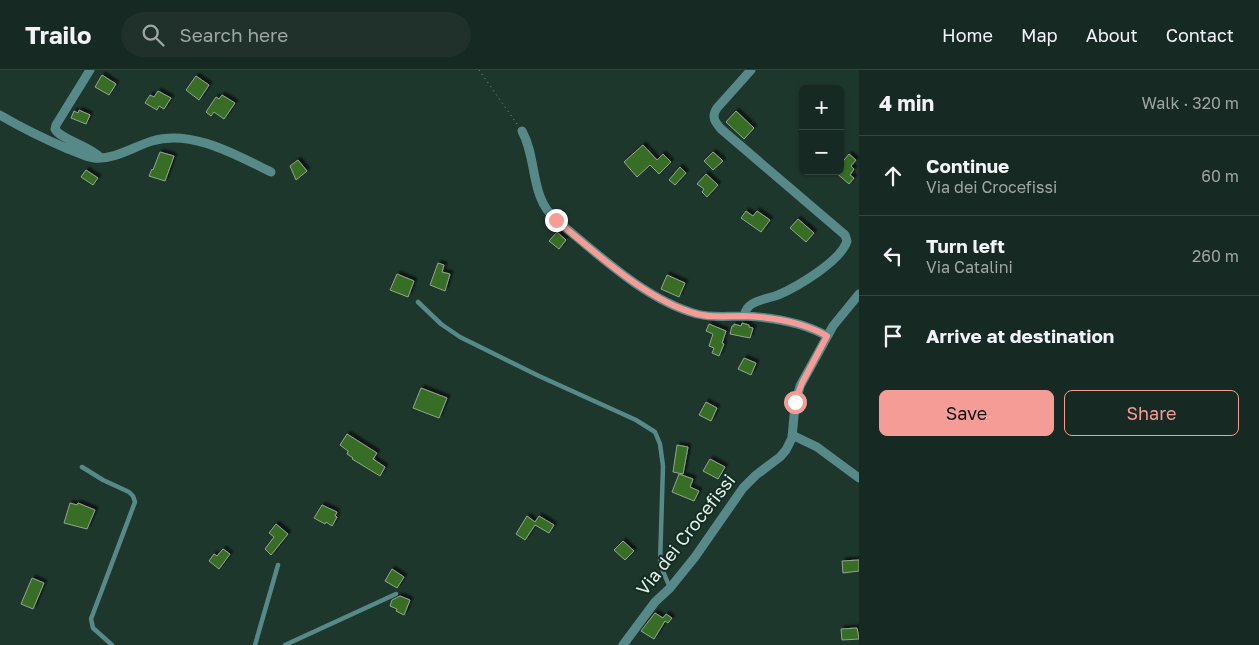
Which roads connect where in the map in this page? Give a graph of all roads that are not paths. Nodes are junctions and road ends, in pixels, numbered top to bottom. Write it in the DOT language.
graph roads {
  1 [pos="90,70"];
  2 [pos="752,70"];
  3 [pos="0,116"];
  4 [pos="522,131"];
  5 [pos="101,158"];
  6 [pos="271,172"];
  7 [pos="859,294"];
  8 [pos="418,302"];
  9 [pos="744,316"];
  10 [pos="827,336"];
  11 [pos="792,435"];
  12 [pos="82,467"];
  13 [pos="859,478"];
  14 [pos="278,565"];
  15 [pos="670,588"];
  16 [pos="396,594"];
  17 [pos="112,645"];
  18 [pos="255,645"];
  19 [pos="285,645"];
  20 [pos="623,645"];
  1 -- 5 [label="street"];
  2 -- 9 [label="street"];
  3 -- 5 [label="street"];
  4 -- 9 [label="street"];
  5 -- 6 [label="street"];
  7 -- 10 [label="street, Via dei Crocefissi"];
  8 -- 15 [label="lane"];
  9 -- 10 [label="street"];
  10 -- 11 [label="street, Via dei Crocefissi"];
  11 -- 13 [label="street"];
  11 -- 15 [label="street, Via dei Crocefissi"];
  12 -- 17 [label="lane"];
  14 -- 18 [label="lane"];
  15 -- 20 [label="street, Via dei Crocefissi"];
  16 -- 19 [label="lane"];
}
